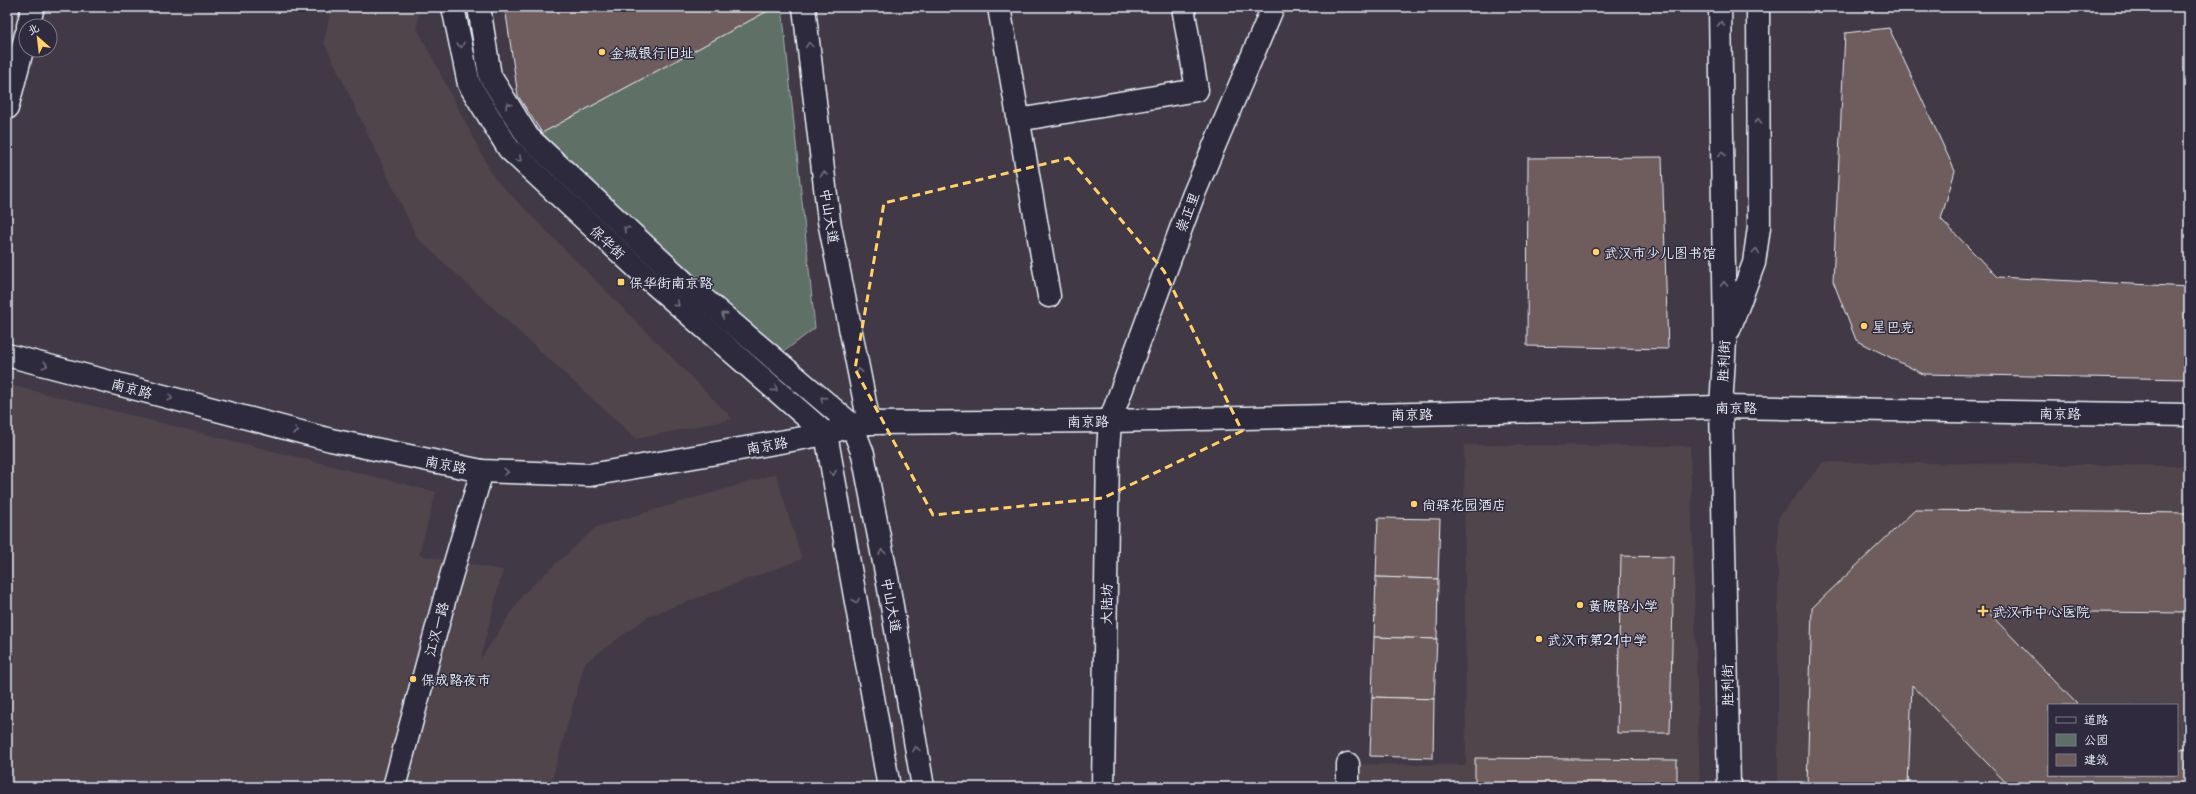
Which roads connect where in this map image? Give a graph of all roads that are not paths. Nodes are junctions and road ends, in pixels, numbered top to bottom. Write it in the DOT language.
graph roads {
  1 [pos="33,7"];
  2 [pos="453,7"];
  3 [pos="480,7"];
  4 [pos="804,7"];
  5 [pos="999,7"];
  6 [pos="1183,7"];
  7 [pos="1273,7"];
  8 [pos="1720,7"];
  9 [pos="1758,7"];
  10 [pos="30,18"];
  11 [pos="20,58"];
  12 [pos="7,108"];
  13 [pos="1018,120"];
  14 [pos="1049,296"];
  15 [pos="1725,341"];
  16 [pos="7,355"];
  17 [pos="1721,407"];
  18 [pos="2189,415"];
  19 [pos="1110,421"];
  20 [pos="860,424"];
  21 [pos="826,434"];
  22 [pos="482,471"];
  23 [pos="1348,764"];
  24 [pos="394,787"];
  25 [pos="889,787"];
  26 [pos="923,787"];
  27 [pos="1103,787"];
  28 [pos="1348,787"];
  29 [pos="1729,787"];
  1 -- 10 [label="street"];
  2 -- 21 [label="street, 保华街, one-way"];
  20 -- 3 [label="street, 保华街, one-way"];
  20 -- 4 [label="street, 中山大道, one-way"];
  5 -- 13 [label="street"];
  6 -- 13 [label="street"];
  7 -- 19 [label="street, 崇正里"];
  15 -- 8 [label="street, 胜利街, one-way"];
  15 -- 9 [label="street, one-way"];
  11 -- 12 [label="street"];
  13 -- 14 [label="street"];
  15 -- 17 [label="street, 胜利街"];
  16 -- 22 [label="street, 南京路, one-way"];
  17 -- 18 [label="street, 南京路"];
  17 -- 19 [label="street, 南京路"];
  17 -- 29 [label="street, 胜利街"];
  19 -- 20 [label="street, 南京路"];
  19 -- 27 [label="street, 大陆坊"];
  20 -- 21 [label="street, 南京路"];
  26 -- 20 [label="street, 中山大道, one-way"];
  22 -- 21 [label="street, 南京路, one-way"];
  21 -- 25 [label="street, one-way"];
  22 -- 24 [label="street, 江汉一路"];
  23 -- 28 [label="street"];
}
